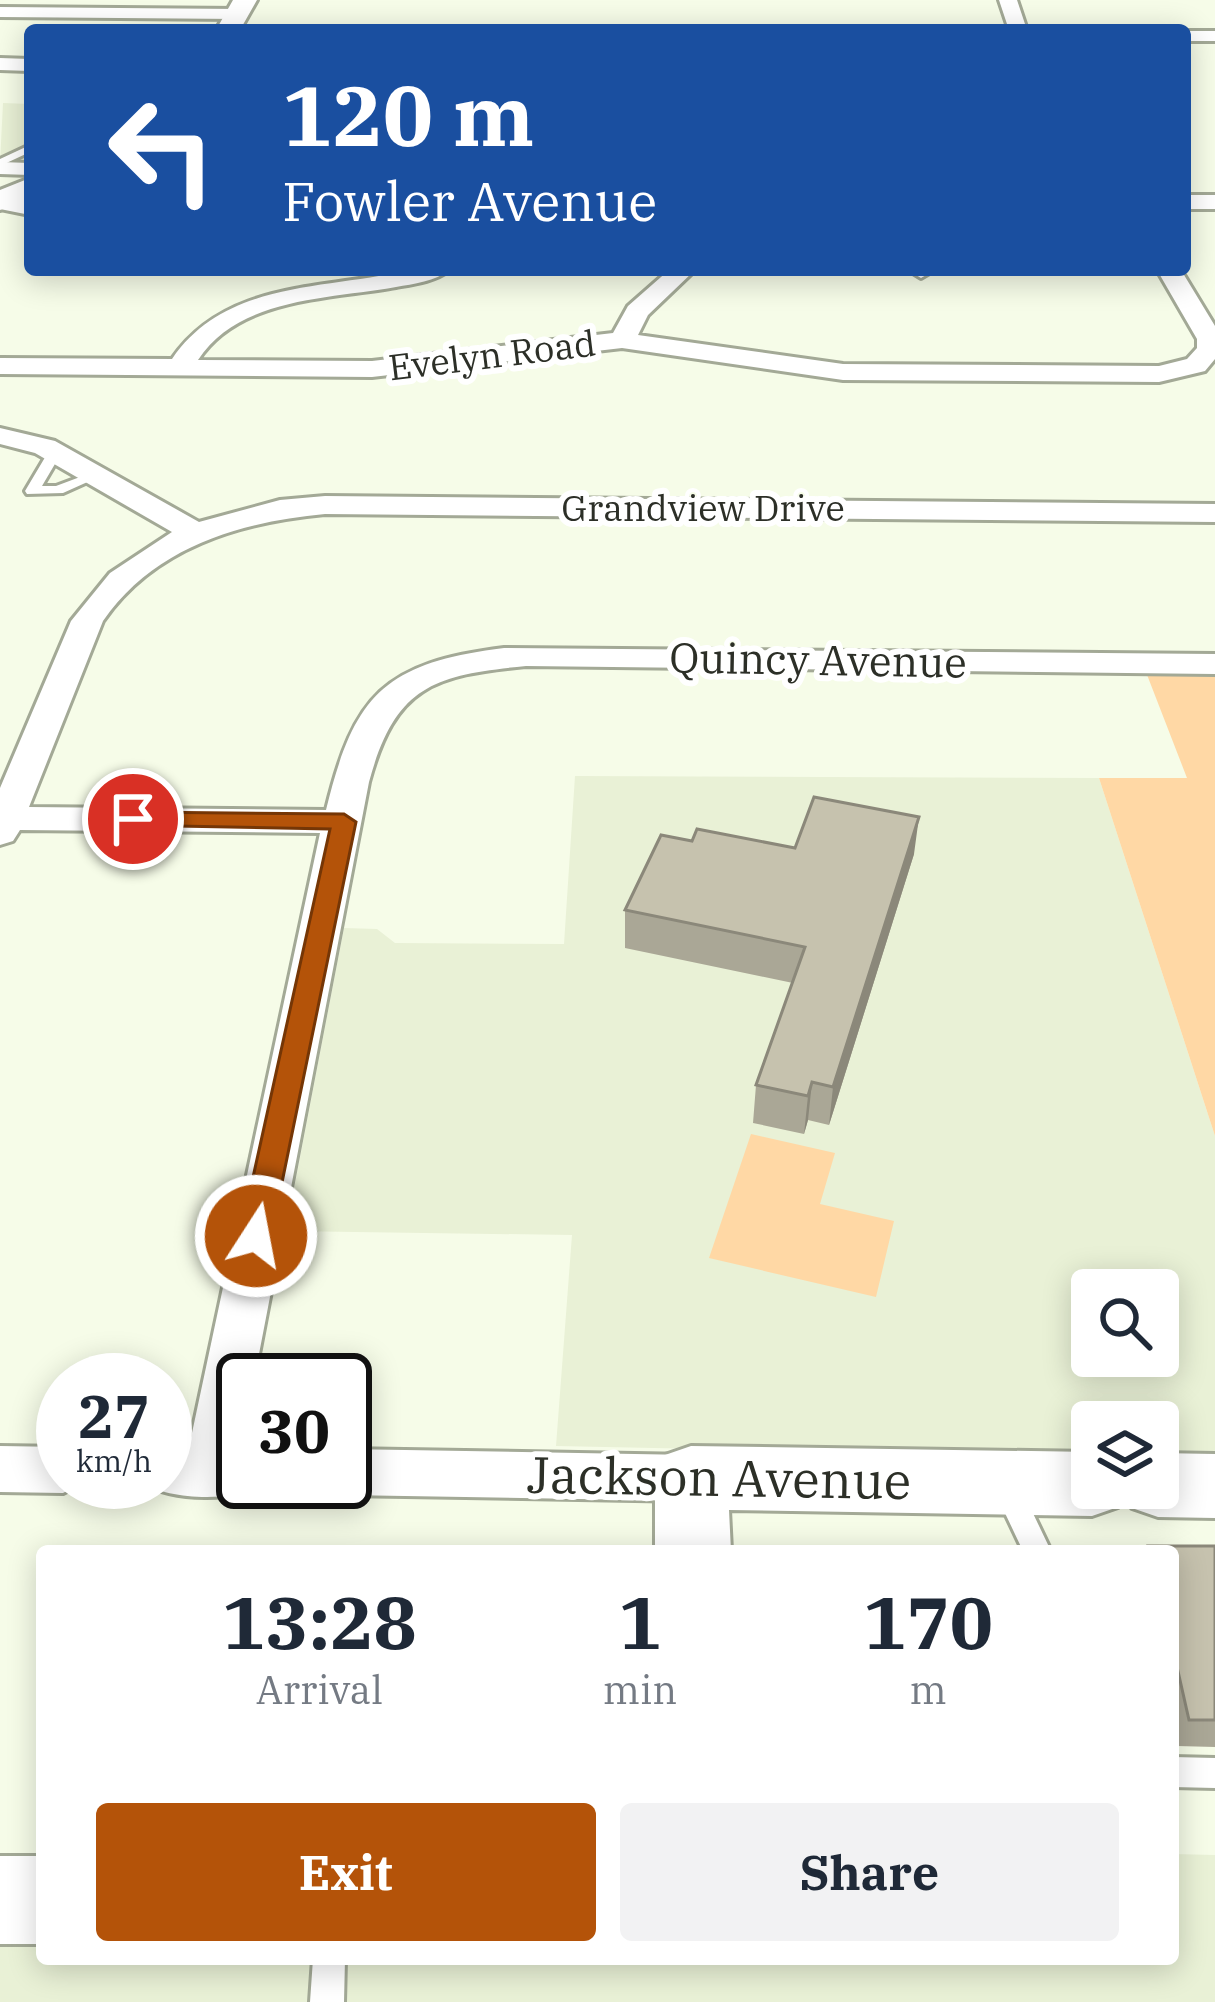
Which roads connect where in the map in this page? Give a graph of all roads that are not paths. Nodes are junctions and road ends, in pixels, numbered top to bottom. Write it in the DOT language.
graph roads {
  1 [pos="171,6"];
  2 [pos="0,12"];
  3 [pos="237,14"];
  4 [pos="407,276"];
  5 [pos="676,276"];
  6 [pos="1172,276"];
  7 [pos="622,340"];
  8 [pos="0,366"];
  9 [pos="180,368"];
  10 [pos="0,436"];
  11 [pos="55,452"];
  12 [pos="96,476"];
  13 [pos="1215,513"];
  14 [pos="195,532"];
  15 [pos="1215,664"];
  16 [pos="344,822"];
  17 [pos="3,825"];
  18 [pos="0,1469"];
  19 [pos="36,1470"];
  20 [pos="206,1470"];
  21 [pos="372,1472"];
  22 [pos="691,1478"];
  23 [pos="1004,1483"];
  24 [pos="1071,1484"];
  25 [pos="1179,1485"];
  26 [pos="1215,1486"];
  27 [pos="693,1545"];
  28 [pos="1034,1545"];
  29 [pos="1179,1772"];
  30 [pos="1215,1773"];
  31 [pos="0,1900"];
  32 [pos="36,1900"];
  33 [pos="329,1965"];
  34 [pos="327,2002"];
  1 -- 2 [label="street"];
  1 -- 3 [label="street"];
  4 -- 9 [label="street"];
  5 -- 7 [label="street"];
  6 -- 7 [label="street, Evelyn Road"];
  7 -- 9 [label="street, Evelyn Road"];
  8 -- 9 [label="street, Evelyn Road"];
  10 -- 11 [label="street"];
  11 -- 12 [label="street"];
  11 -- 12 [label="lane"];
  12 -- 14 [label="street"];
  13 -- 14 [label="street, Grandview Drive"];
  14 -- 17 [label="street, Grandview Drive"];
  15 -- 16 [label="street, Quincy Avenue"];
  16 -- 17 [label="street"];
  16 -- 20 [label="street"];
  18 -- 19 [label="street"];
  21 -- 22 [label="street, Jackson Avenue"];
  22 -- 23 [label="street, Jackson Avenue"];
  22 -- 27 [label="street"];
  23 -- 24 [label="street, Jackson Avenue"];
  23 -- 28 [label="lane"];
  25 -- 26 [label="street"];
  29 -- 30 [label="lane"];
  31 -- 32 [label="street"];
  33 -- 34 [label="lane"];
}
